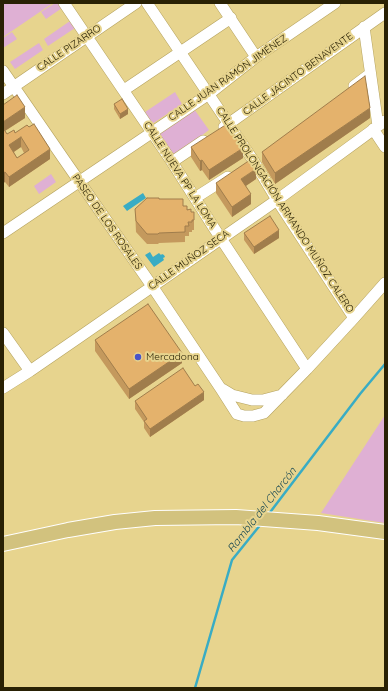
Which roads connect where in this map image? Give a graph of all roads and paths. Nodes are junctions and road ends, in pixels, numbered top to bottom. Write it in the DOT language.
graph roads {
  1 [pos="64,3"];
  2 [pos="136,3"];
  3 [pos="147,3"];
  4 [pos="220,3"];
  5 [pos="335,3"];
  6 [pos="385,13"];
  7 [pos="231,18"];
  8 [pos="364,27"];
  9 [pos="87,36"];
  10 [pos="180,52"];
  11 [pos="256,57"];
  12 [pos="3,71"];
  13 [pos="370,74"];
  14 [pos="14,86"];
  15 [pos="124,90"];
  16 [pos="346,92"];
  17 [pos="3,94"];
  18 [pos="209,94"];
  19 [pos="229,124"];
  20 [pos="378,126"];
  21 [pos="152,132"];
  22 [pos="385,147"];
  23 [pos="172,162"];
  24 [pos="234,173"];
  25 [pos="79,181"];
  26 [pos="195,198"];
  27 [pos="277,200"];
  28 [pos="3,233"];
  29 [pos="221,238"];
  30 [pos="385,283"];
  31 [pos="152,286"];
  32 [pos="354,318"];
  33 [pos="3,333"];
  34 [pos="307,369"];
  35 [pos="30,371"];
  36 [pos="3,388"];
  37 [pos="221,389"];
  38 [pos="282,395"];
  39 [pos="385,532"];
  40 [pos="3,544"];
  1 -- 9 [label="street, CALLE NUEVA PP LA LOMA"];
  2 -- 9 [label="street, CALLE PIZARRO"];
  3 -- 10 [label="street, CALLE PROLONGACIÓN ARMANDO MUÑOZ CALERO"];
  4 -- 7 [label="street"];
  5 -- 11 [label="street, CALLE JUAN RAMÓN JIMÉNEZ"];
  6 -- 8 [label="street, CALLE JACINTO BENAVENTE"];
  7 -- 10 [label="street"];
  7 -- 11 [label="street"];
  8 -- 13 [label="street"];
  8 -- 19 [label="street, CALLE JACINTO BENAVENTE"];
  9 -- 14 [label="street, CALLE PIZARRO"];
  9 -- 15 [label="street, CALLE NUEVA PP LA LOMA"];
  10 -- 15 [label="street"];
  10 -- 18 [label="street, CALLE PROLONGACIÓN ARMANDO MUÑOZ CALERO"];
  11 -- 18 [label="street, CALLE JUAN RAMÓN JIMÉNEZ"];
  12 -- 14 [label="street, PASEO DE LOS ROSALES"];
  13 -- 16 [label="street"];
  13 -- 20 [label="street"];
  14 -- 17 [label="street, CALLE PIZARRO"];
  14 -- 25 [label="street, PASEO DE LOS ROSALES"];
  15 -- 21 [label="street, CALLE NUEVA PP LA LOMA"];
  18 -- 19 [label="street, CALLE PROLONGACIÓN ARMANDO MUÑOZ CALERO"];
  18 -- 21 [label="street, CALLE JUAN RAMÓN JIMÉNEZ"];
  19 -- 23 [label="street, CALLE JACINTO BENAVENTE"];
  19 -- 27 [label="street, CALLE PROLONGACIÓN ARMANDO MUÑOZ CALERO"];
  20 -- 22 [label="street"];
  20 -- 27 [label="street, CALLE MUÑOZ SECA"];
  21 -- 23 [label="street, CALLE NUEVA PP LA LOMA"];
  21 -- 25 [label="street, CALLE JUAN RAMÓN JIMÉNEZ"];
  23 -- 26 [label="street, CALLE NUEVA PP LA LOMA"];
  24 -- 26 [label="street"];
  25 -- 28 [label="street, CALLE JUAN RAMÓN JIMÉNEZ"];
  25 -- 31 [label="street, PASEO DE LOS ROSALES"];
  26 -- 29 [label="street, CALLE NUEVA PP LA LOMA"];
  27 -- 29 [label="street, CALLE MUÑOZ SECA"];
  27 -- 32 [label="street, CALLE PROLONGACIÓN ARMANDO MUÑOZ CALERO"];
  29 -- 31 [label="street, CALLE MUÑOZ SECA"];
  29 -- 34 [label="street, CALLE NUEVA PP LA LOMA"];
  30 -- 32 [label="street"];
  31 -- 35 [label="street, CALLE MUÑOZ SECA"];
  31 -- 37 [label="street, PASEO DE LOS ROSALES"];
  32 -- 34 [label="street"];
  33 -- 35 [label="street"];
  34 -- 38 [label="street"];
  35 -- 36 [label="street, CALLE MUÑOZ SECA"];
  37 -- 38 [label="street"];
  37 -- 38 [label="street, PASEO DE LOS ROSALES"];
  39 -- 40 [label="main road"];
}
